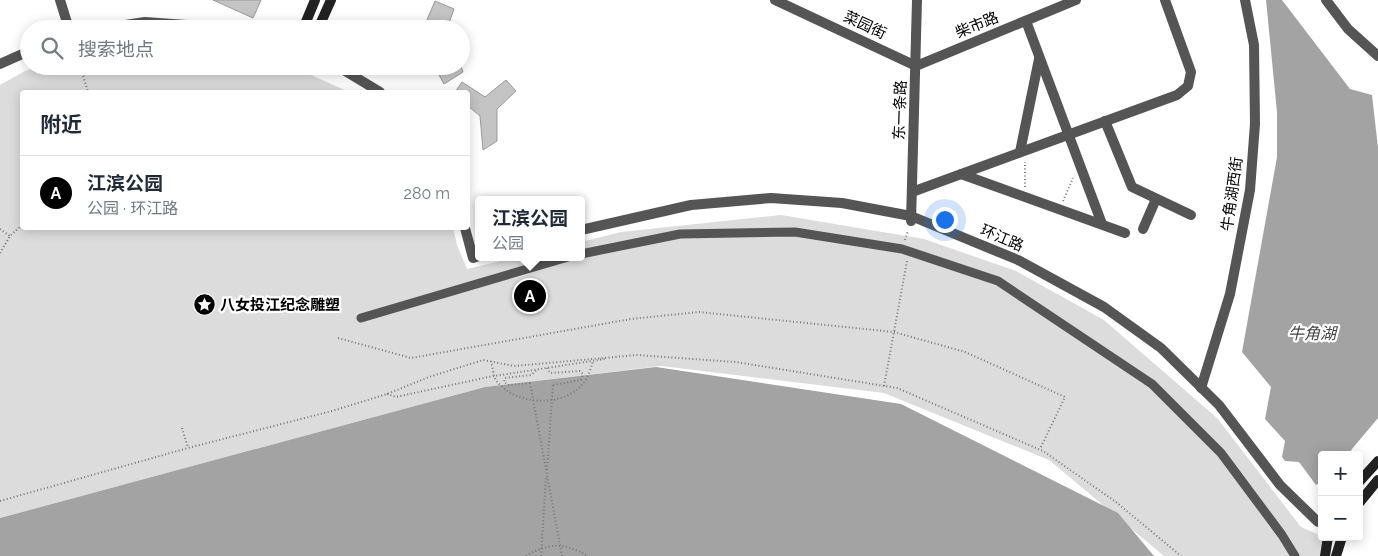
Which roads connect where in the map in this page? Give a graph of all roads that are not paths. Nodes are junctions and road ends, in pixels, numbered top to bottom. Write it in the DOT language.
graph roads {
  1 [pos="60,0"];
  2 [pos="315,0"];
  3 [pos="331,0"];
  4 [pos="775,0"];
  5 [pos="917,0"];
  6 [pos="1076,0"];
  7 [pos="1165,0"];
  8 [pos="1245,0"];
  9 [pos="1326,0"];
  10 [pos="66,20"];
  11 [pos="307,20"];
  12 [pos="322,20"];
  13 [pos="1026,21"];
  14 [pos="20,55"];
  15 [pos="1378,56"];
  16 [pos="1040,58"];
  17 [pos="0,64"];
  18 [pos="916,66"];
  19 [pos="352,75"];
  20 [pos="377,90"];
  21 [pos="1105,121"];
  22 [pos="1068,134"];
  23 [pos="1023,151"];
  24 [pos="961,174"];
  25 [pos="912,192"];
  26 [pos="1156,199"];
  27 [pos="1190,215"];
  28 [pos="911,219"];
  29 [pos="1102,224"];
  30 [pos="585,229"];
  31 [pos="1143,229"];
  32 [pos="465,230"];
  33 [pos="1125,233"];
  34 [pos="585,253"];
  35 [pos="475,257"];
  36 [pos="554,261"];
  37 [pos="361,318"];
  38 [pos="1201,388"];
  39 [pos="1378,461"];
  40 [pos="1363,478"];
  41 [pos="1378,480"];
  42 [pos="1363,498"];
  43 [pos="1318,522"];
  44 [pos="1327,541"];
  45 [pos="1341,541"];
  46 [pos="1295,556"];
  47 [pos="1325,556"];
  48 [pos="1336,556"];
  1 -- 10 [label="street"];
  2 -- 11 [label="main road"];
  3 -- 12 [label="main road"];
  4 -- 18 [label="street, 菜园街"];
  5 -- 18 [label="street, 东一条路"];
  6 -- 13 [label="street, 柴市路"];
  7 -- 21 [label="street"];
  8 -- 38 [label="street, 牛角湖西街"];
  9 -- 15 [label="street"];
  13 -- 16 [label="street"];
  13 -- 18 [label="street, 柴市路"];
  14 -- 17 [label="street"];
  16 -- 22 [label="street"];
  16 -- 23 [label="street"];
  18 -- 25 [label="street, 东一条路"];
  19 -- 20 [label="street"];
  21 -- 22 [label="street"];
  21 -- 26 [label="street"];
  22 -- 23 [label="street"];
  22 -- 29 [label="street"];
  23 -- 24 [label="street"];
  24 -- 25 [label="street"];
  24 -- 29 [label="street"];
  25 -- 28 [label="street, 东一条路"];
  26 -- 27 [label="street"];
  26 -- 31 [label="street"];
  28 -- 30 [label="street, 环江路"];
  28 -- 38 [label="street, 环江路"];
  29 -- 33 [label="street"];
  32 -- 35 [label="street"];
  34 -- 46 [label="street"];
  36 -- 37 [label="street"];
  38 -- 43 [label="street, 环江路"];
  39 -- 40 [label="main road"];
  41 -- 42 [label="main road"];
  44 -- 47 [label="main road"];
  45 -- 48 [label="main road"];
}
